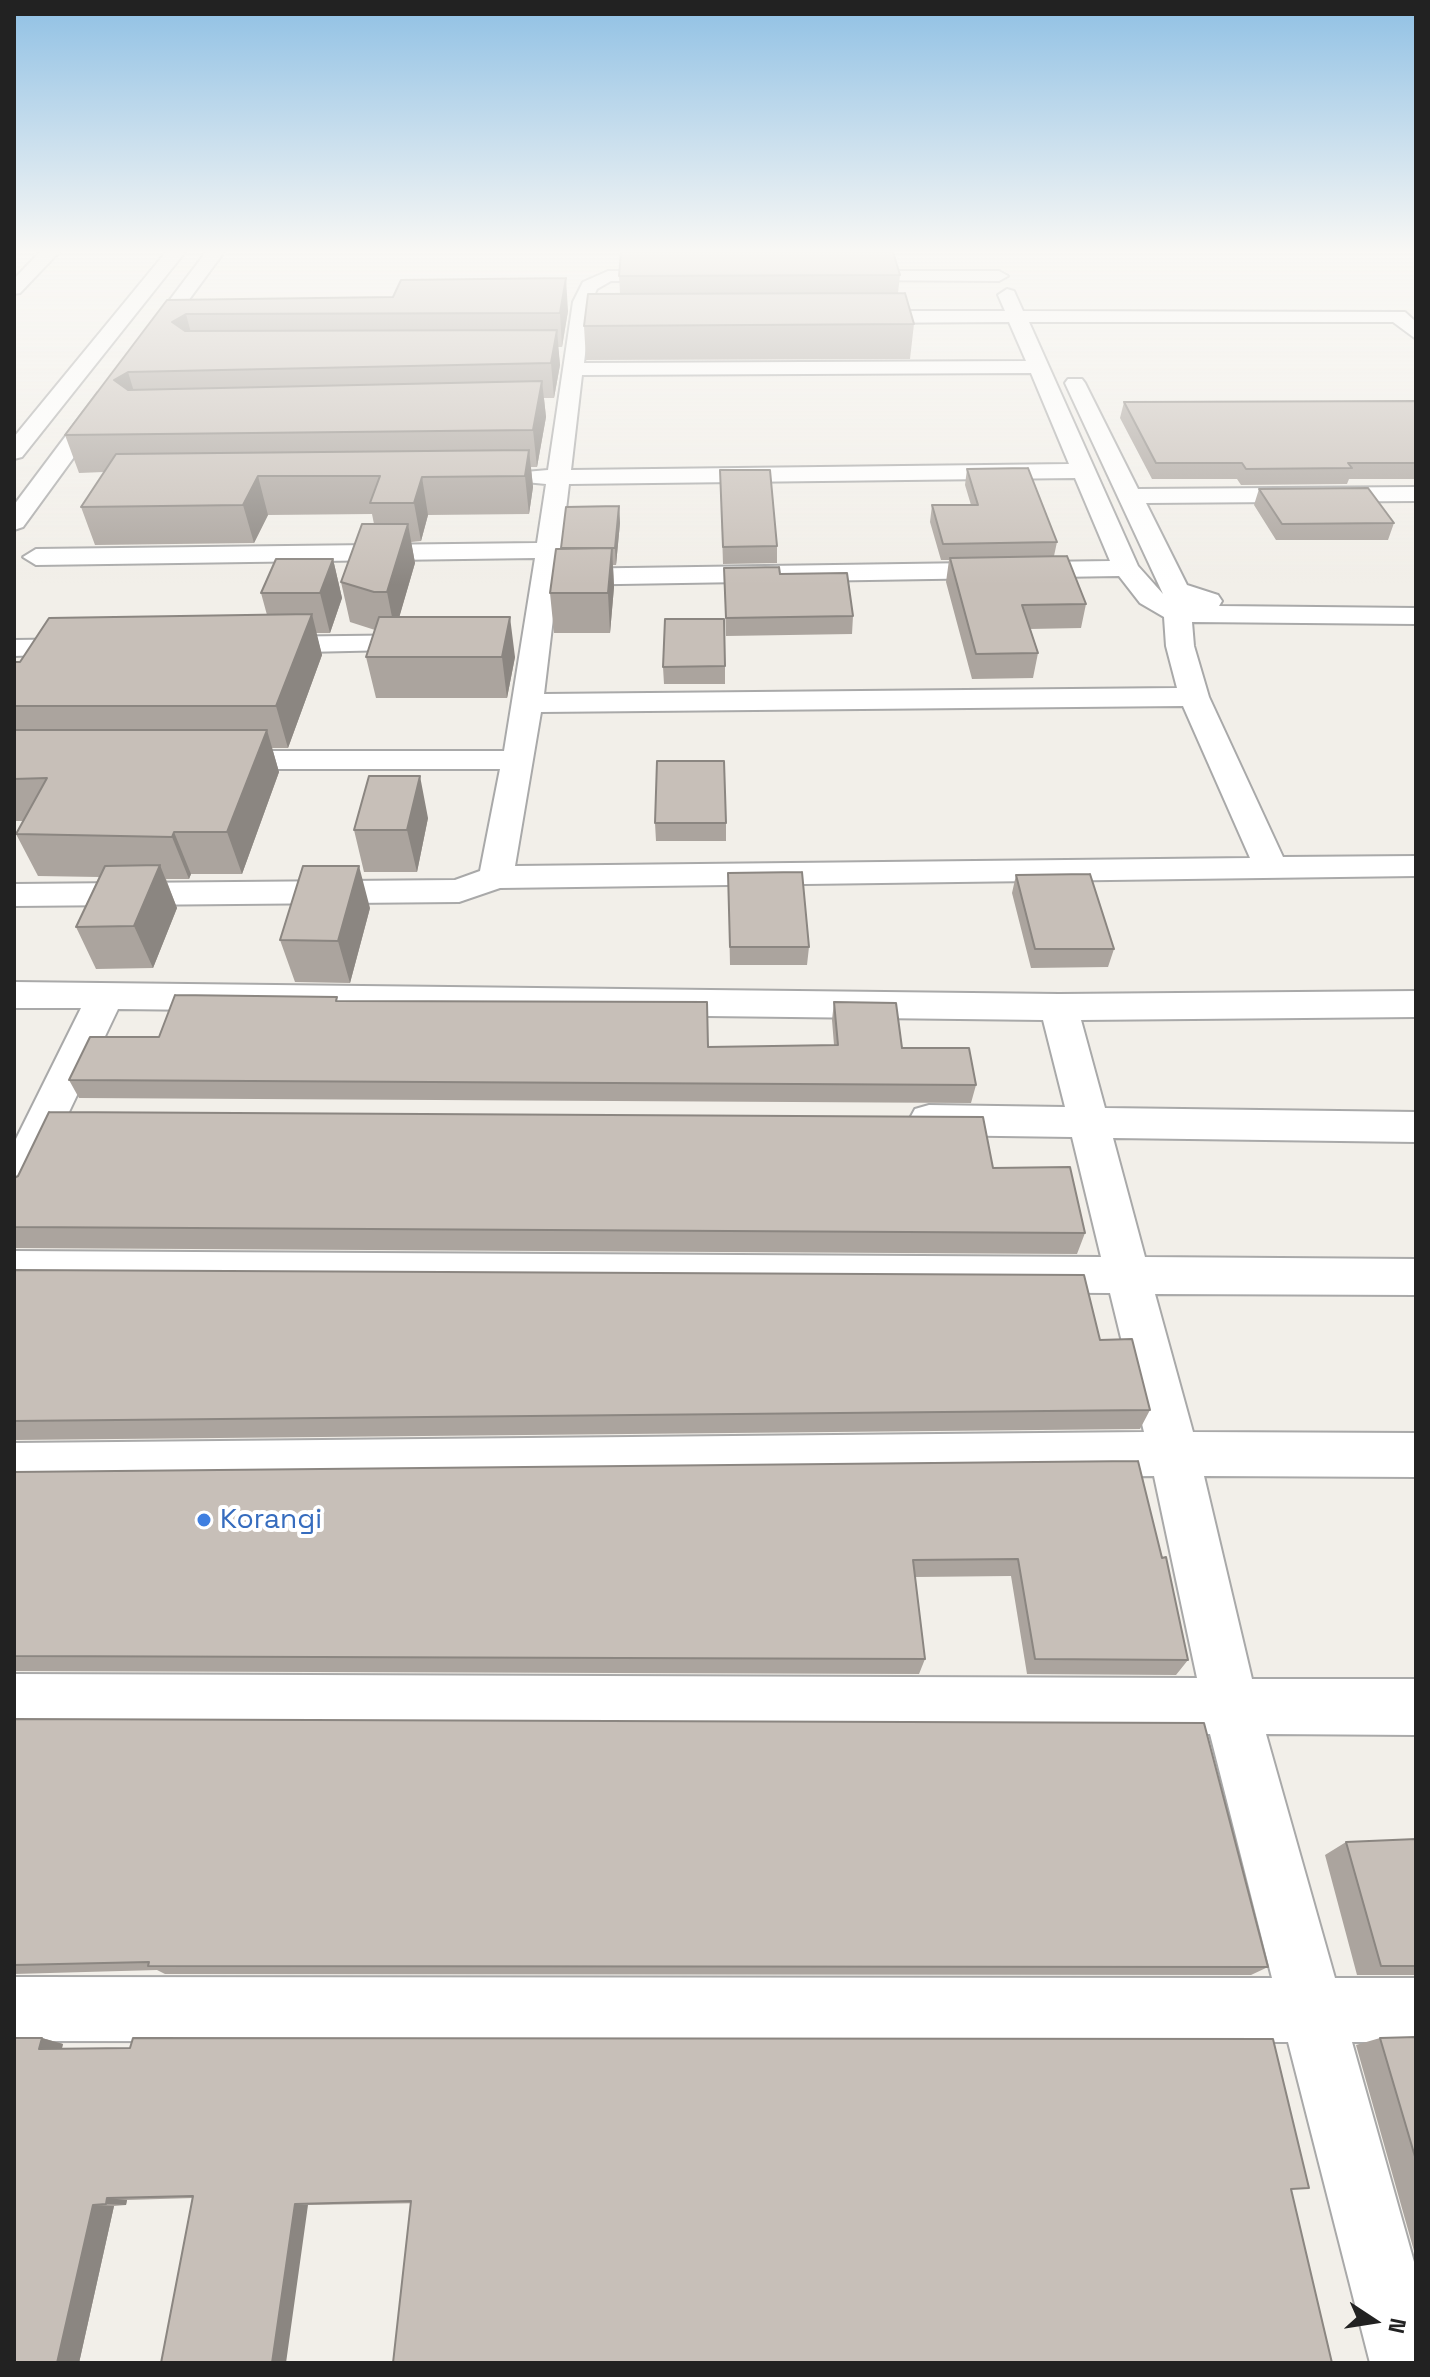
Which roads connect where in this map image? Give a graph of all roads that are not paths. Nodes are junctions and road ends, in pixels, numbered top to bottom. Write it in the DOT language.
graph roads {
  1 [pos="86,363"];
  2 [pos="133,363"];
  3 [pos="568,363"];
  4 [pos="765,363"];
  5 [pos="1036,363"];
  6 [pos="1038,367"];
  7 [pos="1067,367"];
  8 [pos="1087,409"];
  9 [pos="1118,409"];
  10 [pos="14,452"];
  11 [pos="1084,471"];
  12 [pos="559,476"];
  13 [pos="511,477"];
  14 [pos="1416,494"];
  15 [pos="1128,496"];
  16 [pos="14,522"];
  17 [pos="548,550"];
  18 [pos="36,557"];
  19 [pos="1126,568"];
  20 [pos="545,577"];
  21 [pos="1416,600"];
  22 [pos="1178,602"];
  23 [pos="1399,618"];
  24 [pos="505,641"];
  25 [pos="536,641"];
  26 [pos="457,642"];
  27 [pos="236,645"];
  28 [pos="109,647"];
  29 [pos="14,648"];
  30 [pos="1194,697"];
  31 [pos="528,703"];
  32 [pos="188,760"];
  33 [pos="519,760"];
  34 [pos="1416,866"];
  35 [pos="1271,867"];
  36 [pos="496,877"];
  37 [pos="14,895"];
  38 [pos="14,995"];
  39 [pos="106,995"];
  40 [pos="1416,1004"];
  41 [pos="1059,1007"];
  42 [pos="47,1116"];
  43 [pos="95,1116"];
  44 [pos="895,1120"];
  45 [pos="1087,1121"];
  46 [pos="1416,1127"];
  47 [pos="14,1185"];
  48 [pos="14,1269"];
  49 [pos="1127,1273"];
  50 [pos="1416,1277"];
  51 [pos="1174,1454"];
  52 [pos="1416,1455"];
  53 [pos="14,1465"];
  54 [pos="14,1702"];
  55 [pos="1416,1707"];
  56 [pos="1231,1708"];
  57 [pos="14,2009"];
  58 [pos="1416,2010"];
  59 [pos="1310,2011"];
  60 [pos="1406,2363"];
  1 -- 10 [label="street"];
  2 -- 16 [label="street"];
  3 -- 12 [label="street"];
  4 -- 6 [label="street"];
  5 -- 6 [label="street"];
  6 -- 11 [label="street"];
  7 -- 8 [label="street"];
  8 -- 9 [label="street"];
  8 -- 15 [label="street"];
  11 -- 12 [label="street"];
  11 -- 19 [label="street"];
  12 -- 13 [label="street"];
  12 -- 17 [label="street"];
  14 -- 15 [label="street"];
  15 -- 22 [label="street"];
  17 -- 18 [label="street"];
  17 -- 20 [label="street"];
  19 -- 20 [label="street"];
  19 -- 22 [label="street"];
  20 -- 25 [label="street"];
  21 -- 23 [label="street"];
  22 -- 23 [label="street"];
  22 -- 30 [label="street"];
  24 -- 25 [label="street"];
  25 -- 31 [label="street"];
  26 -- 27 [label="street"];
  28 -- 29 [label="street"];
  30 -- 31 [label="street"];
  30 -- 35 [label="street"];
  31 -- 33 [label="street"];
  32 -- 33 [label="street"];
  33 -- 36 [label="street"];
  34 -- 35 [label="street"];
  35 -- 36 [label="street"];
  36 -- 37 [label="street"];
  38 -- 39 [label="street"];
  39 -- 41 [label="street"];
  39 -- 42 [label="street"];
  40 -- 41 [label="street"];
  41 -- 45 [label="street"];
  42 -- 43 [label="street"];
  42 -- 47 [label="street"];
  44 -- 45 [label="street"];
  45 -- 46 [label="street"];
  45 -- 49 [label="street"];
  48 -- 49 [label="street"];
  49 -- 50 [label="street"];
  49 -- 51 [label="street"];
  51 -- 52 [label="street"];
  51 -- 53 [label="street"];
  51 -- 56 [label="street"];
  54 -- 56 [label="street"];
  55 -- 56 [label="street"];
  56 -- 59 [label="street"];
  57 -- 59 [label="street"];
  58 -- 59 [label="street"];
  59 -- 60 [label="street"];
}
